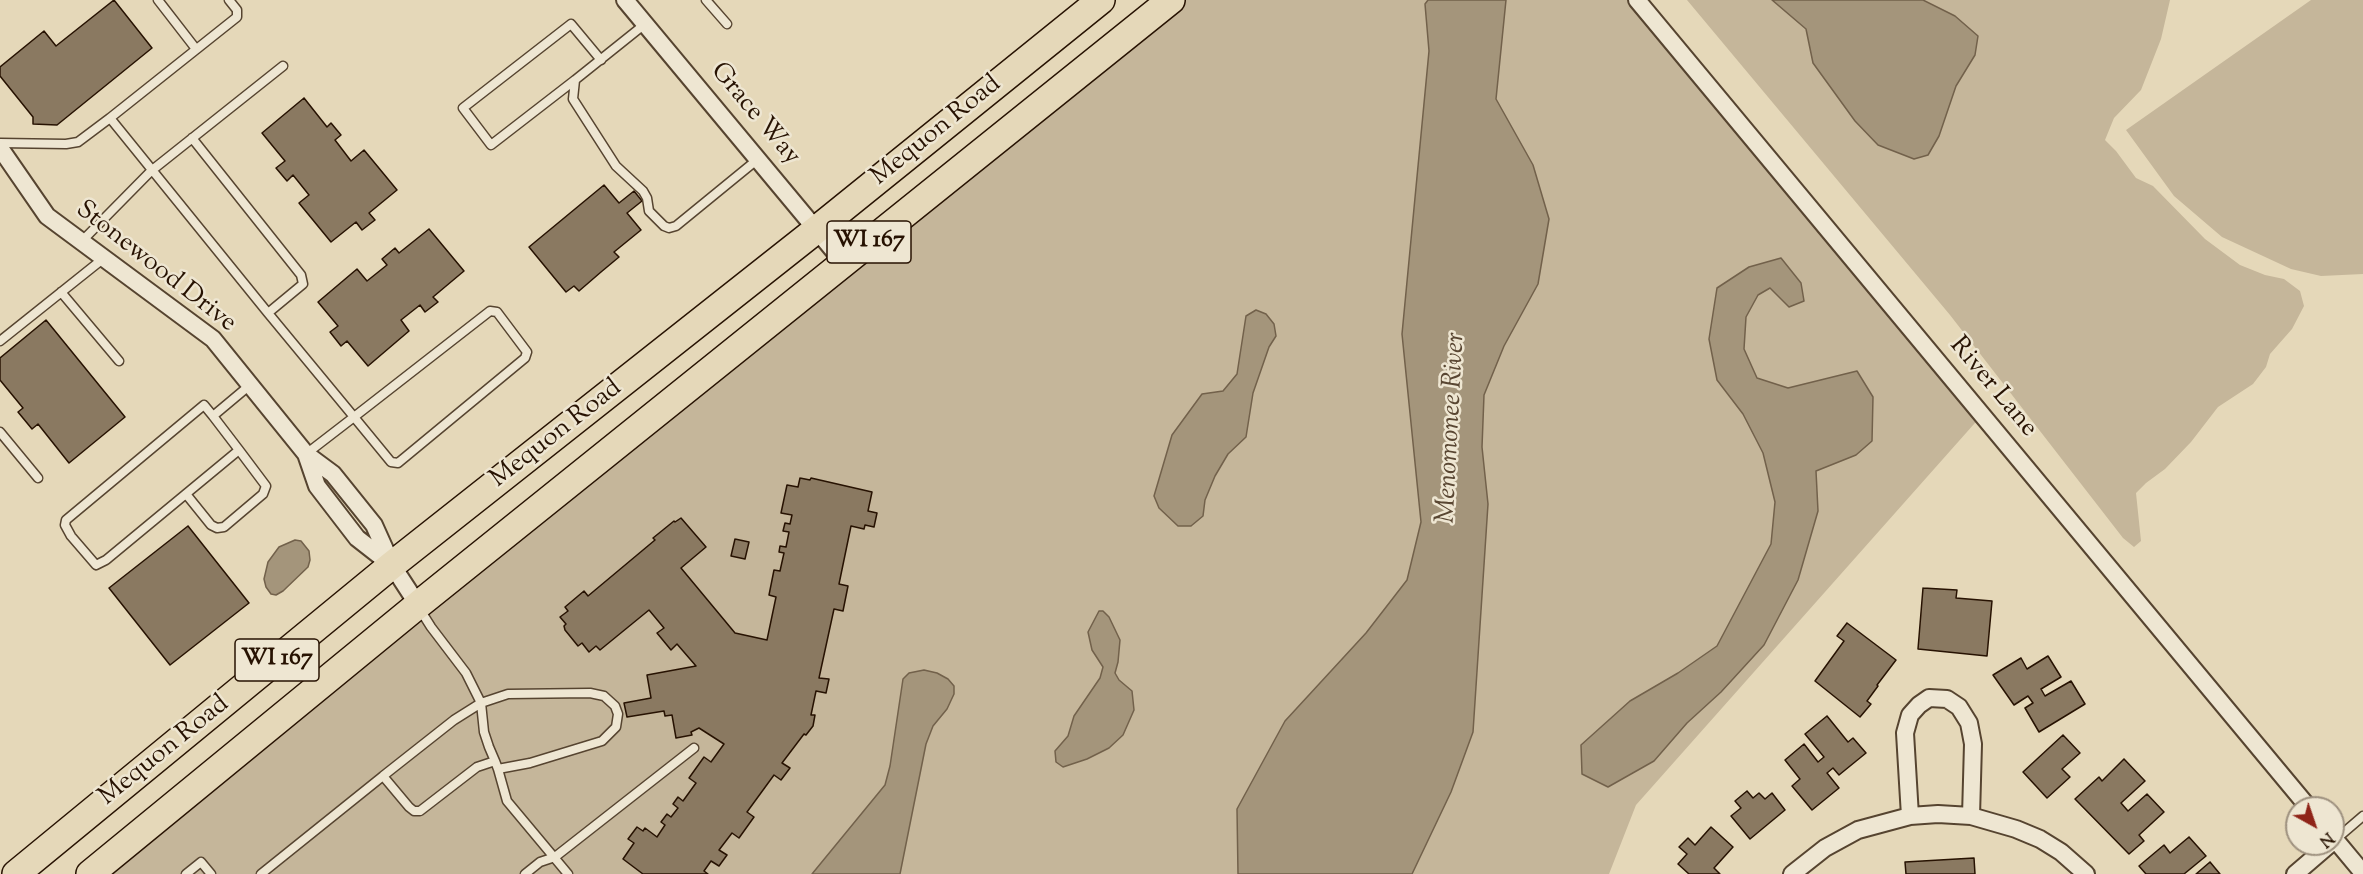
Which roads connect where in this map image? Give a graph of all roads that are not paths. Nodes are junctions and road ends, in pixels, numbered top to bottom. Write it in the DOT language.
graph roads {
  1 [pos="158,0"];
  2 [pos="230,0"];
  3 [pos="625,0"];
  4 [pos="706,0"];
  5 [pos="1101,0"];
  6 [pos="1171,0"];
  7 [pos="1637,0"];
  8 [pos="645,24"];
  9 [pos="727,24"];
  10 [pos="196,49"];
  11 [pos="601,60"];
  12 [pos="284,66"];
  13 [pos="575,80"];
  14 [pos="110,118"];
  15 [pos="192,138"];
  16 [pos="0,145"];
  17 [pos="758,159"];
  18 [pos="151,171"];
  19 [pos="816,230"];
  20 [pos="81,242"];
  21 [pos="104,258"];
  22 [pos="844,263"];
  23 [pos="61,292"];
  24 [pos="268,313"];
  25 [pos="0,340"];
  26 [pos="119,361"];
  27 [pos="250,385"];
  28 [pos="213,416"];
  29 [pos="354,417"];
  30 [pos="0,432"];
  31 [pos="239,450"];
  32 [pos="306,454"];
  33 [pos="38,478"];
  34 [pos="186,494"];
  35 [pos="392,565"];
  36 [pos="418,605"];
  37 [pos="481,703"];
  38 [pos="694,748"];
  39 [pos="497,765"];
  40 [pos="383,776"];
  41 [pos="2299,796"];
  42 [pos="1910,816"];
  43 [pos="1971,816"];
  44 [pos="2363,816"];
  45 [pos="2345,831"];
  46 [pos="2345,854"];
  47 [pos="2316,856"];
  48 [pos="555,857"];
  49 [pos="2363,873"];
  50 [pos="16,874"];
  51 [pos="90,874"];
  52 [pos="186,874"];
  53 [pos="211,874"];
  54 [pos="261,874"];
  55 [pos="525,874"];
  56 [pos="568,874"];
  57 [pos="1792,874"];
  58 [pos="2086,874"];
  59 [pos="2295,874"];
  1 -- 10 [label="lane"];
  2 -- 10 [label="lane"];
  3 -- 8 [label="street, Grace Way"];
  4 -- 9 [label="lane"];
  5 -- 19 [label="main road, Mequon Road / WI 167"];
  6 -- 22 [label="main road, Mequon Road / WI 167"];
  7 -- 41 [label="street, River Lane"];
  8 -- 11 [label="lane"];
  8 -- 17 [label="street, Grace Way"];
  10 -- 14 [label="lane"];
  11 -- 13 [label="lane"];
  11 -- 13 [label="lane"];
  12 -- 15 [label="lane"];
  13 -- 17 [label="lane"];
  14 -- 16 [label="lane"];
  14 -- 18 [label="lane"];
  15 -- 18 [label="lane"];
  15 -- 24 [label="lane"];
  16 -- 20 [label="street, Stonewood Drive"];
  17 -- 19 [label="street, Grace Way"];
  18 -- 20 [label="lane"];
  18 -- 24 [label="lane"];
  19 -- 22 [label="street, Grace Way"];
  19 -- 35 [label="main road, Mequon Road / WI 167"];
  20 -- 21 [label="street, Stonewood Drive"];
  21 -- 23 [label="lane"];
  21 -- 27 [label="street, Stonewood Drive"];
  22 -- 36 [label="main road, Mequon Road / WI 167"];
  23 -- 25 [label="lane"];
  23 -- 26 [label="lane"];
  24 -- 29 [label="lane"];
  27 -- 28 [label="lane"];
  27 -- 32 [label="street, Stonewood Drive"];
  28 -- 31 [label="lane"];
  28 -- 34 [label="lane"];
  29 -- 29 [label="lane"];
  29 -- 32 [label="lane"];
  30 -- 33 [label="lane"];
  31 -- 34 [label="lane"];
  31 -- 34 [label="lane"];
  32 -- 35 [label="street, Stonewood Drive"];
  35 -- 36 [label="street, Stonewood Drive"];
  35 -- 50 [label="main road, Mequon Road / WI 167"];
  36 -- 37 [label="lane"];
  36 -- 51 [label="main road, Mequon Road / WI 167"];
  37 -- 39 [label="lane"];
  37 -- 39 [label="lane"];
  37 -- 40 [label="lane"];
  38 -- 48 [label="lane"];
  39 -- 40 [label="lane"];
  39 -- 48 [label="lane"];
  40 -- 54 [label="lane"];
  42 -- 43 [label="street"];
  42 -- 43 [label="street"];
  42 -- 57 [label="street"];
  43 -- 58 [label="street"];
  44 -- 45 [label="lane"];
  46 -- 49 [label="street"];
  47 -- 59 [label="street"];
  48 -- 55 [label="lane"];
  48 -- 56 [label="lane"];
  52 -- 53 [label="lane"];
}
